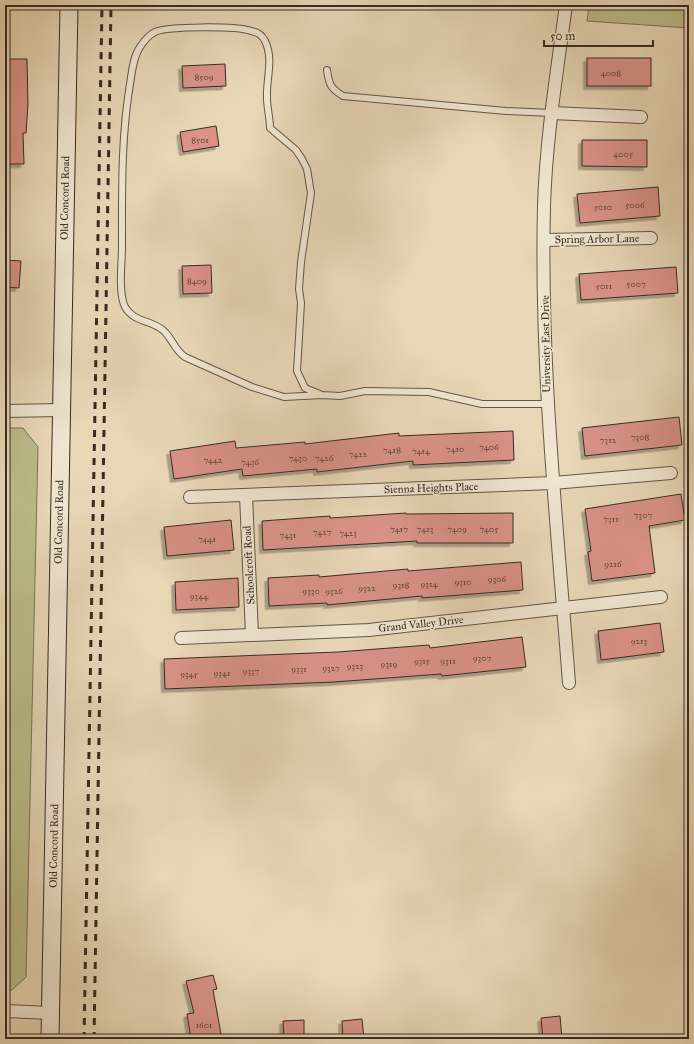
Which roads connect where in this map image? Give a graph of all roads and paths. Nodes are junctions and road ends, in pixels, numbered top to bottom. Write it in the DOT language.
graph roads {
  1 [pos="68,5"];
  2 [pos="566,5"];
  3 [pos="327,70"];
  4 [pos="552,113"];
  5 [pos="641,117"];
  6 [pos="651,238"];
  7 [pos="544,240"];
  8 [pos="322,395"];
  9 [pos="547,404"];
  10 [pos="61,410"];
  11 [pos="5,411"];
  12 [pos="671,473"];
  13 [pos="553,483"];
  14 [pos="246,495"];
  15 [pos="190,497"];
  16 [pos="661,597"];
  17 [pos="563,609"];
  18 [pos="252,635"];
  19 [pos="181,638"];
  20 [pos="569,683"];
  21 [pos="5,1011"];
  22 [pos="51,1013"];
  23 [pos="50,1039"];
  1 -- 10 [label="street, Old Concord Road"];
  2 -- 4 [label="street, University East Drive"];
  3 -- 4 [label="lane"];
  4 -- 5 [label="street"];
  4 -- 7 [label="street, University East Drive"];
  6 -- 7 [label="street, Spring Arbor Lane"];
  7 -- 9 [label="street, University East Drive"];
  8 -- 8 [label="lane"];
  8 -- 9 [label="lane"];
  9 -- 13 [label="street, University East Drive"];
  10 -- 11 [label="street"];
  10 -- 22 [label="street, Old Concord Road"];
  12 -- 13 [label="street, Sienna Heights Place"];
  13 -- 14 [label="street, Sienna Heights Place"];
  13 -- 17 [label="street, University East Drive"];
  14 -- 15 [label="street, Sienna Heights Place"];
  14 -- 18 [label="street, Schoolcroft Road"];
  16 -- 17 [label="street, Grand Valley Drive"];
  17 -- 18 [label="street, Grand Valley Drive"];
  17 -- 20 [label="street, University East Drive"];
  18 -- 19 [label="street, Grand Valley Drive"];
  21 -- 22 [label="street"];
  22 -- 23 [label="street, Old Concord Road"];
}
